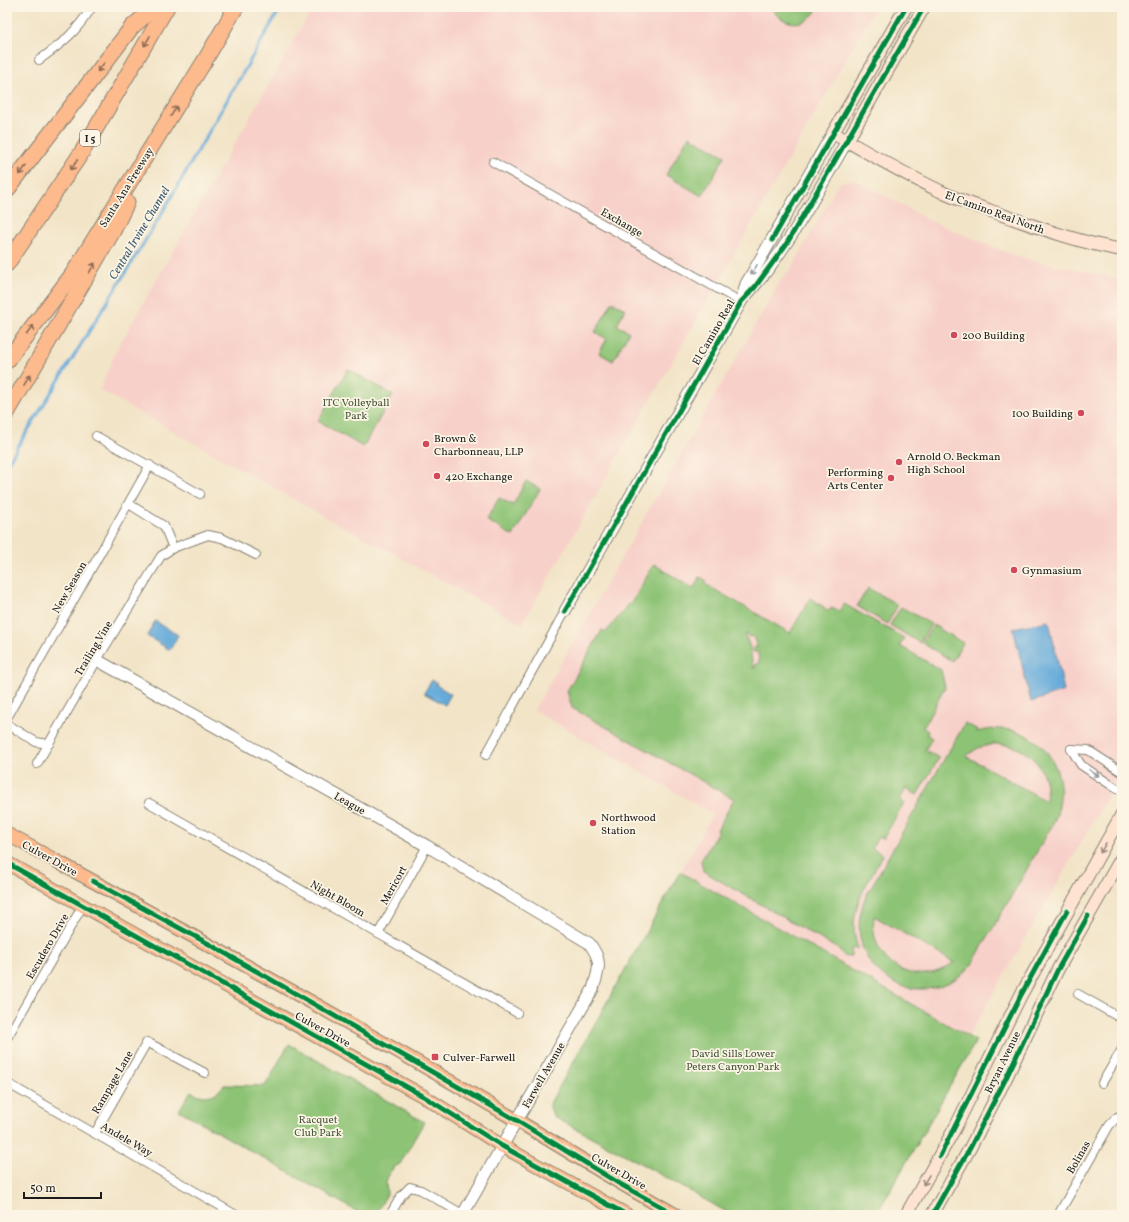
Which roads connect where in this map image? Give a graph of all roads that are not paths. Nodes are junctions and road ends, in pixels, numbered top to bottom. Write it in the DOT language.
graph roads {
  1 [pos="92,7"];
  2 [pos="155,7"];
  3 [pos="166,7"];
  4 [pos="236,7"];
  5 [pos="906,7"];
  6 [pos="924,7"];
  7 [pos="39,60"];
  8 [pos="833,133"];
  9 [pos="847,141"];
  10 [pos="153,144"];
  11 [pos="493,162"];
  12 [pos="7,190"];
  13 [pos="1122,250"];
  14 [pos="7,264"];
  15 [pos="741,302"];
  16 [pos="7,361"];
  17 [pos="7,414"];
  18 [pos="96,436"];
  19 [pos="150,465"];
  20 [pos="200,494"];
  21 [pos="129,504"];
  22 [pos="173,548"];
  23 [pos="256,555"];
  24 [pos="565,611"];
  25 [pos="97,660"];
  26 [pos="7,718"];
  27 [pos="7,724"];
  28 [pos="49,744"];
  29 [pos="486,755"];
  30 [pos="37,764"];
  31 [pos="1122,772"];
  32 [pos="1122,789"];
  33 [pos="149,803"];
  34 [pos="1122,814"];
  35 [pos="7,834"];
  36 [pos="427,846"];
  37 [pos="1122,856"];
  38 [pos="7,863"];
  39 [pos="82,905"];
  40 [pos="378,934"];
  41 [pos="596,953"];
  42 [pos="1078,994"];
  43 [pos="517,1013"];
  44 [pos="1122,1019"];
  45 [pos="7,1038"];
  46 [pos="1122,1049"];
  47 [pos="205,1073"];
  48 [pos="7,1083"];
  49 [pos="1102,1083"];
  50 [pos="1122,1114"];
  51 [pos="516,1120"];
  52 [pos="95,1133"];
  53 [pos="502,1146"];
  54 [pos="236,1215"];
  55 [pos="390,1215"];
  56 [pos="463,1215"];
  57 [pos="626,1215"];
  58 [pos="676,1215"];
  59 [pos="906,1215"];
  60 [pos="932,1215"];
  61 [pos="1058,1215"];
  1 -- 7 [label="street"];
  2 -- 12 [label="highway, one-way"];
  3 -- 14 [label="highway, I 5, one-way"];
  10 -- 4 [label="highway, Santa Ana Freeway, one-way"];
  5 -- 8 [label="main road, El Camino Real"];
  6 -- 9 [label="main road, El Camino Real"];
  8 -- 9 [label="main road, El Camino Real North"];
  8 -- 15 [label="street, El Camino Real, one-way"];
  9 -- 13 [label="main road, El Camino Real North"];
  9 -- 15 [label="street, El Camino Real"];
  16 -- 10 [label="highway, Santa Ana Freeway, one-way"];
  17 -- 10 [label="highway, one-way"];
  11 -- 15 [label="street, Exchange"];
  15 -- 24 [label="street, El Camino Real"];
  18 -- 19 [label="street"];
  19 -- 20 [label="street"];
  19 -- 21 [label="street, New Season"];
  21 -- 22 [label="street"];
  21 -- 26 [label="street, New Season"];
  22 -- 23 [label="street, Trailing Vine"];
  22 -- 25 [label="street, Trailing Vine"];
  24 -- 29 [label="street"];
  25 -- 28 [label="street, Trailing Vine"];
  25 -- 36 [label="street, League"];
  27 -- 28 [label="street"];
  28 -- 30 [label="street, Trailing Vine"];
  31 -- 32 [label="street, one-way"];
  33 -- 40 [label="street, Night Bloom"];
  34 -- 59 [label="main road, Bryan Avenue, one-way"];
  35 -- 51 [label="main road, Culver Drive"];
  36 -- 40 [label="street, Mericort"];
  36 -- 41 [label="street, League"];
  37 -- 60 [label="main road, Bryan Avenue"];
  38 -- 39 [label="main road, Culver Drive"];
  39 -- 45 [label="street, Escudero Drive"];
  39 -- 53 [label="main road, Culver Drive"];
  40 -- 43 [label="street, Night Bloom"];
  41 -- 51 [label="street, Farwell Avenue"];
  42 -- 44 [label="street"];
  46 -- 49 [label="street"];
  47 -- 52 [label="street, Rampage Lane"];
  48 -- 52 [label="street, Andele Way"];
  50 -- 61 [label="street, Bolinas"];
  51 -- 53 [label="street, Farwell Avenue"];
  51 -- 58 [label="main road, Culver Drive"];
  52 -- 54 [label="street, Andele Way"];
  53 -- 56 [label="street, Farwell Avenue"];
  53 -- 57 [label="main road, Culver Drive"];
  55 -- 56 [label="street"];
}
